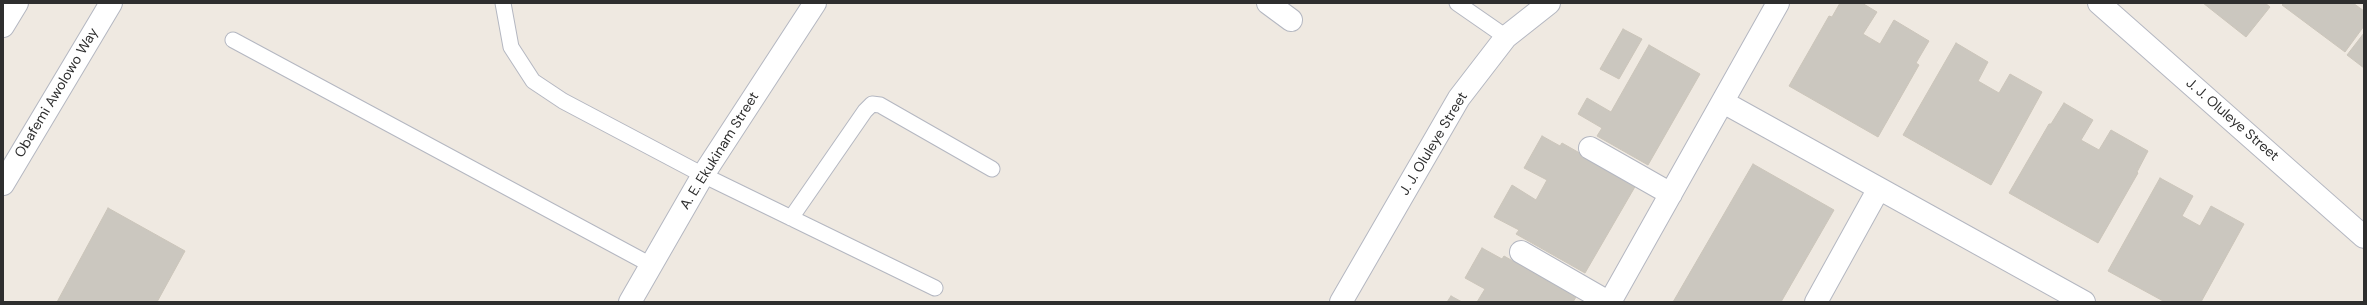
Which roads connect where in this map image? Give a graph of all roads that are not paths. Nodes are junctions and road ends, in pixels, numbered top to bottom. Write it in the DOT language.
graph roads {
  1 [pos="17,3"];
  2 [pos="112,3"];
  3 [pos="503,3"];
  4 [pos="815,3"];
  5 [pos="1268,3"];
  6 [pos="1457,3"];
  7 [pos="1549,3"];
  8 [pos="1778,3"];
  9 [pos="2099,3"];
  10 [pos="1291,20"];
  11 [pos="3,26"];
  12 [pos="1506,38"];
  13 [pos="233,40"];
  14 [pos="1723,102"];
  15 [pos="1590,148"];
  16 [pos="992,169"];
  17 [pos="703,175"];
  18 [pos="3,184"];
  19 [pos="1878,190"];
  20 [pos="1671,194"];
  21 [pos="791,218"];
  22 [pos="2364,237"];
  23 [pos="1521,252"];
  24 [pos="651,265"];
  25 [pos="935,288"];
  26 [pos="630,302"];
  27 [pos="1341,302"];
  28 [pos="1609,302"];
  29 [pos="1816,302"];
  30 [pos="2084,302"];
  1 -- 11 [label="street"];
  2 -- 18 [label="street, Obafemi Awolowo Way"];
  3 -- 17 [label="lane"];
  4 -- 17 [label="street, A. E. Ekukinam Street"];
  5 -- 10 [label="street"];
  6 -- 12 [label="lane"];
  7 -- 12 [label="street, J. J. Oluleye Street"];
  8 -- 14 [label="street"];
  9 -- 22 [label="street, J. J. Oluleye Street"];
  12 -- 27 [label="street, J. J. Oluleye Street"];
  13 -- 24 [label="lane"];
  14 -- 19 [label="street"];
  14 -- 20 [label="street"];
  15 -- 20 [label="street"];
  16 -- 21 [label="lane"];
  17 -- 21 [label="lane"];
  17 -- 24 [label="street, A. E. Ekukinam Street"];
  19 -- 29 [label="street"];
  19 -- 30 [label="street"];
  20 -- 28 [label="street"];
  21 -- 25 [label="lane"];
  23 -- 28 [label="street"];
  24 -- 26 [label="street, A. E. Ekukinam Street"];
}
